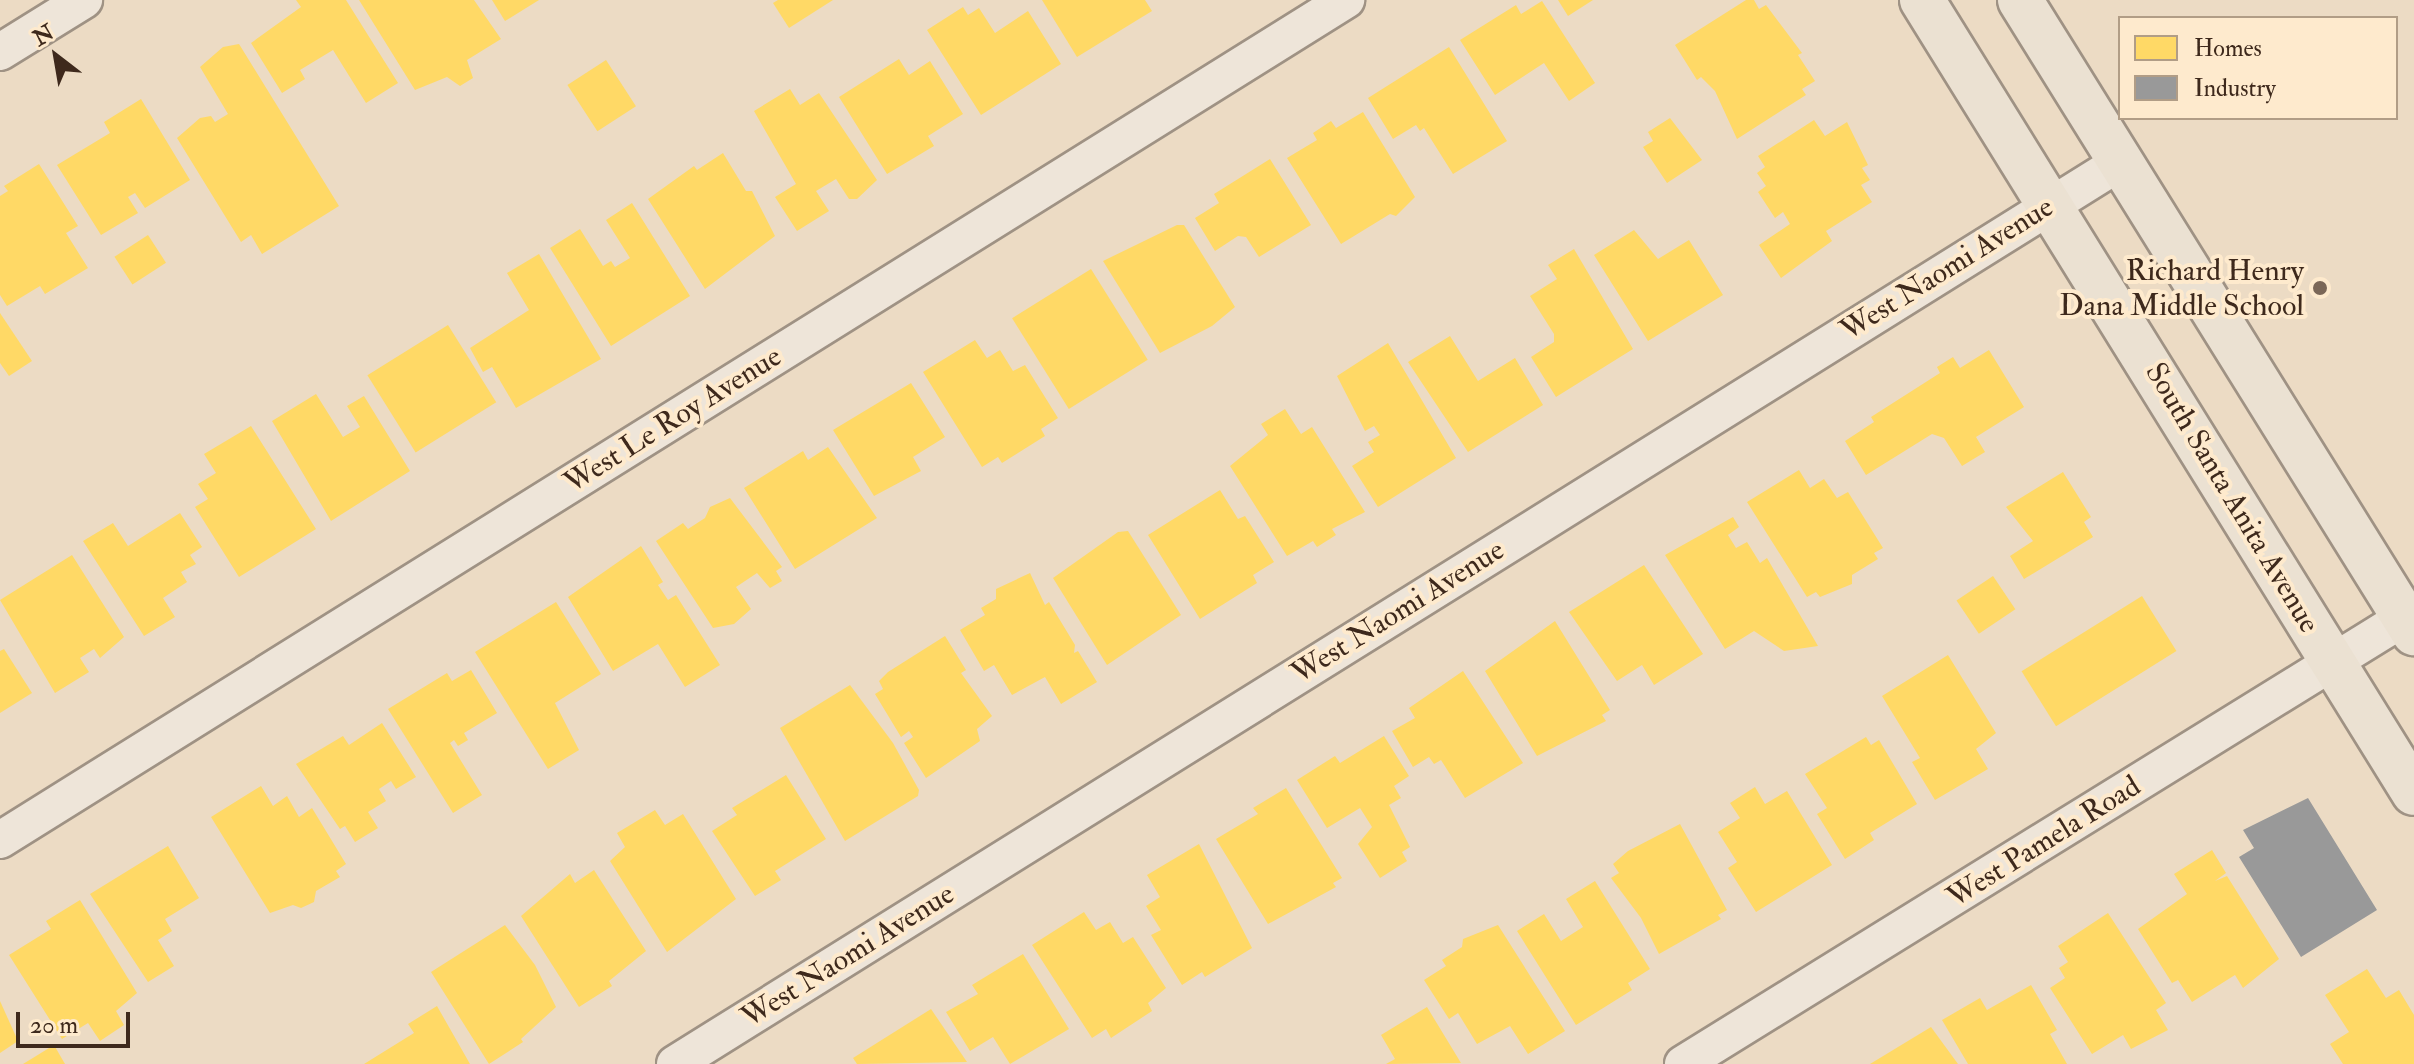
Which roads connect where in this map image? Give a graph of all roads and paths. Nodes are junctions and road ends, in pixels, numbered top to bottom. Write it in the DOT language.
graph roads {
  1 [pos="84,0"];
  2 [pos="1346,0"];
  3 [pos="1922,0"];
  4 [pos="2020,0"];
  5 [pos="0,52"];
  6 [pos="2121,162"];
  7 [pos="2052,204"];
  8 [pos="2409,625"];
  9 [pos="2333,664"];
  10 [pos="2414,793"];
  11 [pos="0,840"];
  12 [pos="675,1064"];
  13 [pos="1683,1064"];
  1 -- 5 [label="street"];
  2 -- 11 [label="street, West Le Roy Avenue"];
  3 -- 7 [label="main road, South Santa Anita Avenue"];
  4 -- 6 [label="main road"];
  6 -- 7 [label="street, West Naomi Avenue"];
  6 -- 8 [label="main road"];
  7 -- 9 [label="main road, South Santa Anita Avenue"];
  7 -- 12 [label="street, West Naomi Avenue"];
  8 -- 9 [label="street, West Pamela Road"];
  9 -- 10 [label="main road, South Santa Anita Avenue"];
  9 -- 13 [label="street, West Pamela Road"];
}
